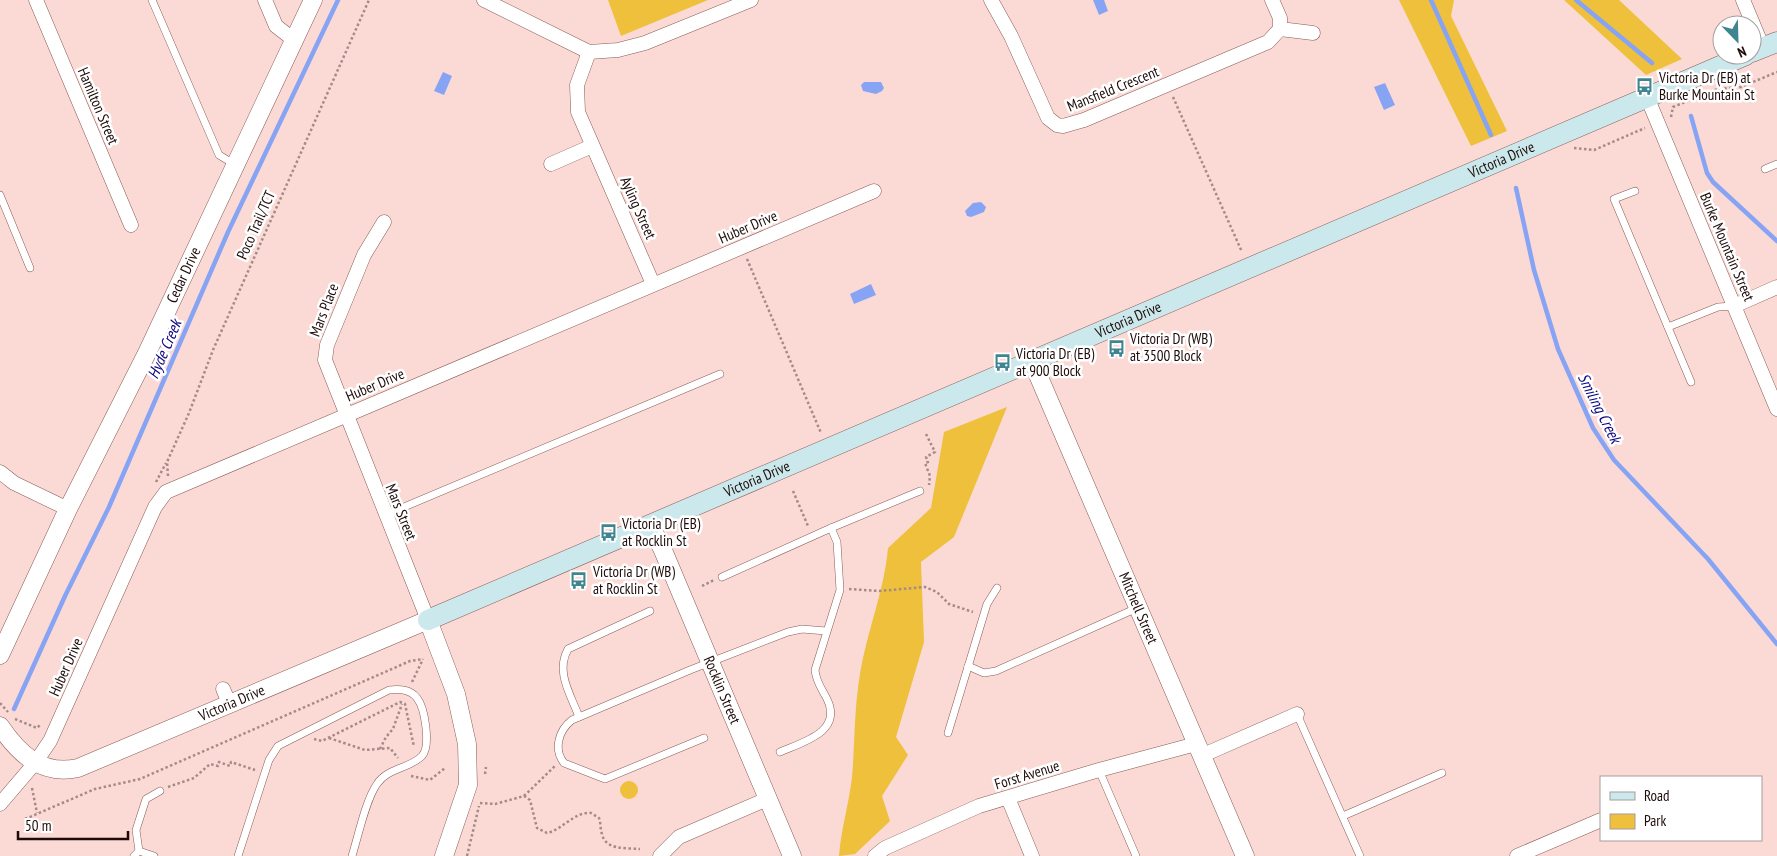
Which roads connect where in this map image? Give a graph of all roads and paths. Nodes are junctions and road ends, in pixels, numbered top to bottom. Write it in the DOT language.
graph roads {
  1 [pos="36,0"];
  2 [pos="152,0"];
  3 [pos="265,0"];
  4 [pos="313,0"];
  5 [pos="369,0"];
  6 [pos="750,0"];
  7 [pos="991,0"];
  8 [pos="1272,0"];
  9 [pos="1743,0"];
  10 [pos="491,1"];
  11 [pos="1748,15"];
  12 [pos="1280,29"];
  13 [pos="1313,32"];
  14 [pos="294,40"];
  15 [pos="589,52"];
  16 [pos="1722,65"];
  17 [pos="1777,72"];
  18 [pos="1756,74"];
  19 [pos="1758,80"];
  20 [pos="1167,85"];
  21 [pos="1647,97"];
  22 [pos="1671,117"];
  23 [pos="1648,127"];
  24 [pos="592,146"];
  25 [pos="1571,148"];
  26 [pos="234,164"];
  27 [pos="551,164"];
  28 [pos="1777,164"];
  29 [pos="1765,169"];
  30 [pos="874,191"];
  31 [pos="1634,191"];
  32 [pos="0,195"];
  33 [pos="384,222"];
  34 [pos="131,225"];
  35 [pos="742,247"];
  36 [pos="1242,252"];
  37 [pos="30,268"];
  38 [pos="653,284"];
  39 [pos="1777,287"];
  40 [pos="1734,306"];
  41 [pos="1668,327"];
  42 [pos="1032,361"];
  43 [pos="720,374"];
  44 [pos="1691,382"];
  45 [pos="1777,410"];
  46 [pos="346,415"];
  47 [pos="926,434"];
  48 [pos="828,448"];
  49 [pos="167,462"];
  50 [pos="0,472"];
  51 [pos="930,476"];
  52 [pos="154,485"];
  53 [pos="170,490"];
  54 [pos="793,491"];
  55 [pos="920,492"];
  56 [pos="68,509"];
  57 [pos="385,515"];
  58 [pos="807,524"];
  59 [pos="650,525"];
  60 [pos="831,528"];
  61 [pos="722,577"];
  62 [pos="997,588"];
  63 [pos="840,590"];
  64 [pos="1138,608"];
  65 [pos="650,611"];
  66 [pos="983,616"];
  67 [pos="428,620"];
  68 [pos="826,631"];
  69 [pos="0,655"];
  70 [pos="710,663"];
  71 [pos="968,666"];
  72 [pos="411,686"];
  73 [pos="0,703"];
  74 [pos="402,703"];
  75 [pos="1297,714"];
  76 [pos="579,717"];
  77 [pos="43,722"];
  78 [pos="0,726"];
  79 [pos="948,734"];
  80 [pos="299,736"];
  81 [pos="329,738"];
  82 [pos="704,738"];
  83 [pos="380,749"];
  84 [pos="1198,750"];
  85 [pos="415,751"];
  86 [pos="780,752"];
  87 [pos="561,760"];
  88 [pos="397,762"];
  89 [pos="35,763"];
  90 [pos="245,767"];
  91 [pos="486,767"];
  92 [pos="445,768"];
  93 [pos="1099,770"];
  94 [pos="1442,773"];
  95 [pos="484,776"];
  96 [pos="407,777"];
  97 [pos="31,786"];
  98 [pos="160,791"];
  99 [pos="524,796"];
  100 [pos="1008,798"];
  101 [pos="767,799"];
  102 [pos="0,804"];
  103 [pos="37,813"];
  104 [pos="1344,816"];
  105 [pos="25,818"];
  106 [pos="1600,820"];
  107 [pos="640,849"];
  108 [pos="136,854"];
  109 [pos="154,856"];
  110 [pos="238,856"];
  111 [pos="352,856"];
  112 [pos="444,856"];
  113 [pos="467,856"];
  114 [pos="660,856"];
  115 [pos="792,856"];
  116 [pos="875,856"];
  117 [pos="1032,856"];
  118 [pos="1136,856"];
  119 [pos="1245,856"];
  120 [pos="1360,856"];
  121 [pos="1517,856"];
  1 -- 34 [label="street, Hamilton Street"];
  2 -- 26 [label="lane"];
  3 -- 14 [label="street"];
  4 -- 14 [label="street, Cedar Drive"];
  5 -- 49 [label="path, Poco Trail/TCT"];
  6 -- 15 [label="street"];
  7 -- 20 [label="street, Mansfield Crescent"];
  8 -- 12 [label="street"];
  9 -- 11 [label="street"];
  10 -- 15 [label="street"];
  12 -- 13 [label="street"];
  12 -- 20 [label="street, Mansfield Crescent"];
  14 -- 26 [label="street, Cedar Drive"];
  15 -- 24 [label="street, Ayling Street"];
  16 -- 21 [label="main road, Victoria Drive"];
  17 -- 19 [label="path"];
  18 -- 19 [label="path"];
  19 -- 22 [label="path"];
  20 -- 36 [label="path"];
  21 -- 40 [label="street, Burke Mountain Street"];
  21 -- 42 [label="main road, Victoria Drive"];
  23 -- 25 [label="path"];
  24 -- 27 [label="street"];
  24 -- 38 [label="street, Ayling Street"];
  26 -- 56 [label="street, Cedar Drive"];
  28 -- 29 [label="lane"];
  30 -- 35 [label="street, Huber Drive"];
  31 -- 41 [label="lane"];
  32 -- 37 [label="lane"];
  33 -- 46 [label="street, Mars Place"];
  35 -- 38 [label="street, Huber Drive"];
  35 -- 48 [label="path"];
  38 -- 46 [label="street, Huber Drive"];
  39 -- 40 [label="street"];
  40 -- 41 [label="lane"];
  40 -- 45 [label="street, Burke Mountain Street"];
  41 -- 44 [label="lane"];
  42 -- 48 [label="main road, Victoria Drive"];
  42 -- 64 [label="street, Mitchell Street"];
  43 -- 57 [label="lane"];
  46 -- 53 [label="street, Huber Drive"];
  46 -- 57 [label="street, Mars Street"];
  47 -- 51 [label="path"];
  48 -- 59 [label="main road, Victoria Drive"];
  49 -- 52 [label="path, Poco Trail/TCT"];
  49 -- 53 [label="path"];
  50 -- 56 [label="street"];
  53 -- 89 [label="street, Huber Drive"];
  54 -- 58 [label="path"];
  55 -- 60 [label="lane"];
  56 -- 69 [label="street, Cedar Drive"];
  57 -- 67 [label="street, Mars Street"];
  59 -- 67 [label="main road, Victoria Drive"];
  59 -- 70 [label="street, Rocklin Street"];
  60 -- 61 [label="lane"];
  60 -- 63 [label="lane"];
  62 -- 66 [label="lane"];
  63 -- 66 [label="path"];
  63 -- 68 [label="lane"];
  64 -- 71 [label="lane"];
  64 -- 84 [label="street, Mitchell Street"];
  65 -- 76 [label="lane"];
  66 -- 71 [label="lane"];
  67 -- 89 [label="street, Victoria Drive"];
  67 -- 112 [label="street"];
  68 -- 70 [label="lane"];
  68 -- 86 [label="lane"];
  70 -- 76 [label="lane"];
  70 -- 101 [label="street, Rocklin Street"];
  71 -- 79 [label="lane"];
  72 -- 103 [label="path"];
  73 -- 77 [label="path"];
  74 -- 81 [label="path"];
  74 -- 83 [label="path"];
  74 -- 85 [label="path"];
  75 -- 84 [label="street, Forst Avenue"];
  75 -- 104 [label="lane"];
  76 -- 87 [label="lane"];
  78 -- 89 [label="street"];
  80 -- 81 [label="path"];
  80 -- 110 [label="lane"];
  80 -- 111 [label="lane"];
  81 -- 83 [label="path"];
  82 -- 87 [label="lane"];
  83 -- 88 [label="path"];
  84 -- 93 [label="street, Forst Avenue"];
  84 -- 119 [label="street, Mitchell Street"];
  87 -- 99 [label="path"];
  89 -- 102 [label="street"];
  90 -- 98 [label="path"];
  91 -- 95 [label="path"];
  92 -- 96 [label="path"];
  93 -- 100 [label="street, Forst Avenue"];
  93 -- 118 [label="lane"];
  94 -- 104 [label="lane"];
  97 -- 103 [label="path"];
  98 -- 108 [label="lane"];
  99 -- 107 [label="path"];
  99 -- 113 [label="path"];
  100 -- 116 [label="street, Forst Avenue"];
  100 -- 117 [label="street"];
  101 -- 114 [label="street"];
  101 -- 115 [label="street, Rocklin Street"];
  103 -- 105 [label="path"];
  104 -- 120 [label="lane"];
  106 -- 121 [label="street"];
  108 -- 109 [label="lane"];
}
